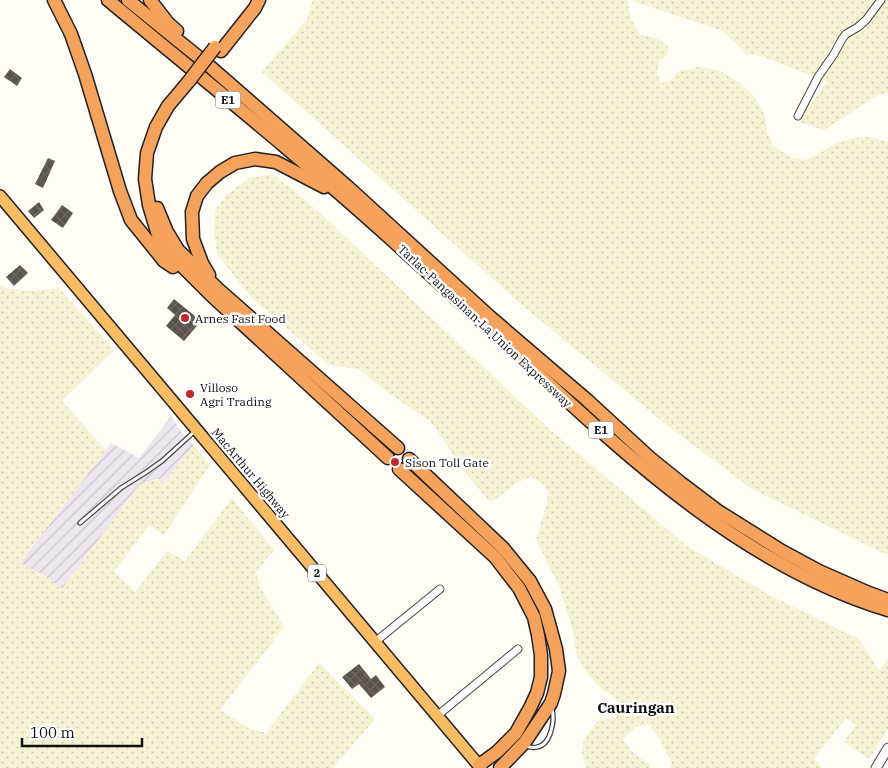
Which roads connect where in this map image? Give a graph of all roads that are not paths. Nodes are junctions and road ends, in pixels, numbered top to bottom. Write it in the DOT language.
graph roads {
  1 [pos="54,0"];
  2 [pos="108,0"];
  3 [pos="128,0"];
  4 [pos="150,0"];
  5 [pos="251,0"];
  6 [pos="259,0"];
  7 [pos="881,0"];
  8 [pos="218,49"];
  9 [pos="206,64"];
  10 [pos="798,116"];
  11 [pos="0,196"];
  12 [pos="348,200"];
  13 [pos="215,292"];
  14 [pos="587,400"];
  15 [pos="577,410"];
  16 [pos="197,430"];
  17 [pos="398,448"];
  18 [pos="388,458"];
  19 [pos="409,459"];
  20 [pos="399,469"];
  21 [pos="80,523"];
  22 [pos="440,590"];
  23 [pos="888,600"];
  24 [pos="888,610"];
  25 [pos="375,642"];
  26 [pos="518,649"];
  27 [pos="437,716"];
  28 [pos="520,737"];
  29 [pos="888,748"];
  30 [pos="480,767"];
  31 [pos="500,768"];
  32 [pos="876,768"];
  1 -- 13 [label="highway"];
  2 -- 12 [label="highway, Tarlac-Pangasinan-La Union Expressway / E1"];
  3 -- 9 [label="highway, Tarlac-Pangasinan-La Union Expressway / E1"];
  4 -- 9 [label="highway"];
  5 -- 8 [label="highway"];
  6 -- 8 [label="highway"];
  7 -- 10 [label="street"];
  8 -- 13 [label="highway"];
  9 -- 14 [label="highway, Tarlac-Pangasinan-La Union Expressway / E1"];
  11 -- 16 [label="highway, MacArthur Highway / 2"];
  12 -- 13 [label="highway"];
  12 -- 15 [label="highway, Tarlac-Pangasinan-La Union Expressway / E1"];
  13 -- 17 [label="highway"];
  13 -- 18 [label="highway"];
  14 -- 15 [label="lane"];
  14 -- 23 [label="highway, Tarlac-Pangasinan-La Union Expressway / E1"];
  15 -- 24 [label="highway, Tarlac-Pangasinan-La Union Expressway / E1"];
  16 -- 21 [label="lane"];
  16 -- 25 [label="highway, MacArthur Highway / 2"];
  19 -- 28 [label="highway"];
  20 -- 28 [label="highway"];
  22 -- 25 [label="street"];
  25 -- 27 [label="highway, MacArthur Highway / 2"];
  26 -- 27 [label="street"];
  27 -- 30 [label="highway, MacArthur Highway / 2"];
  28 -- 30 [label="highway"];
  28 -- 31 [label="highway"];
  29 -- 32 [label="street"];
}
